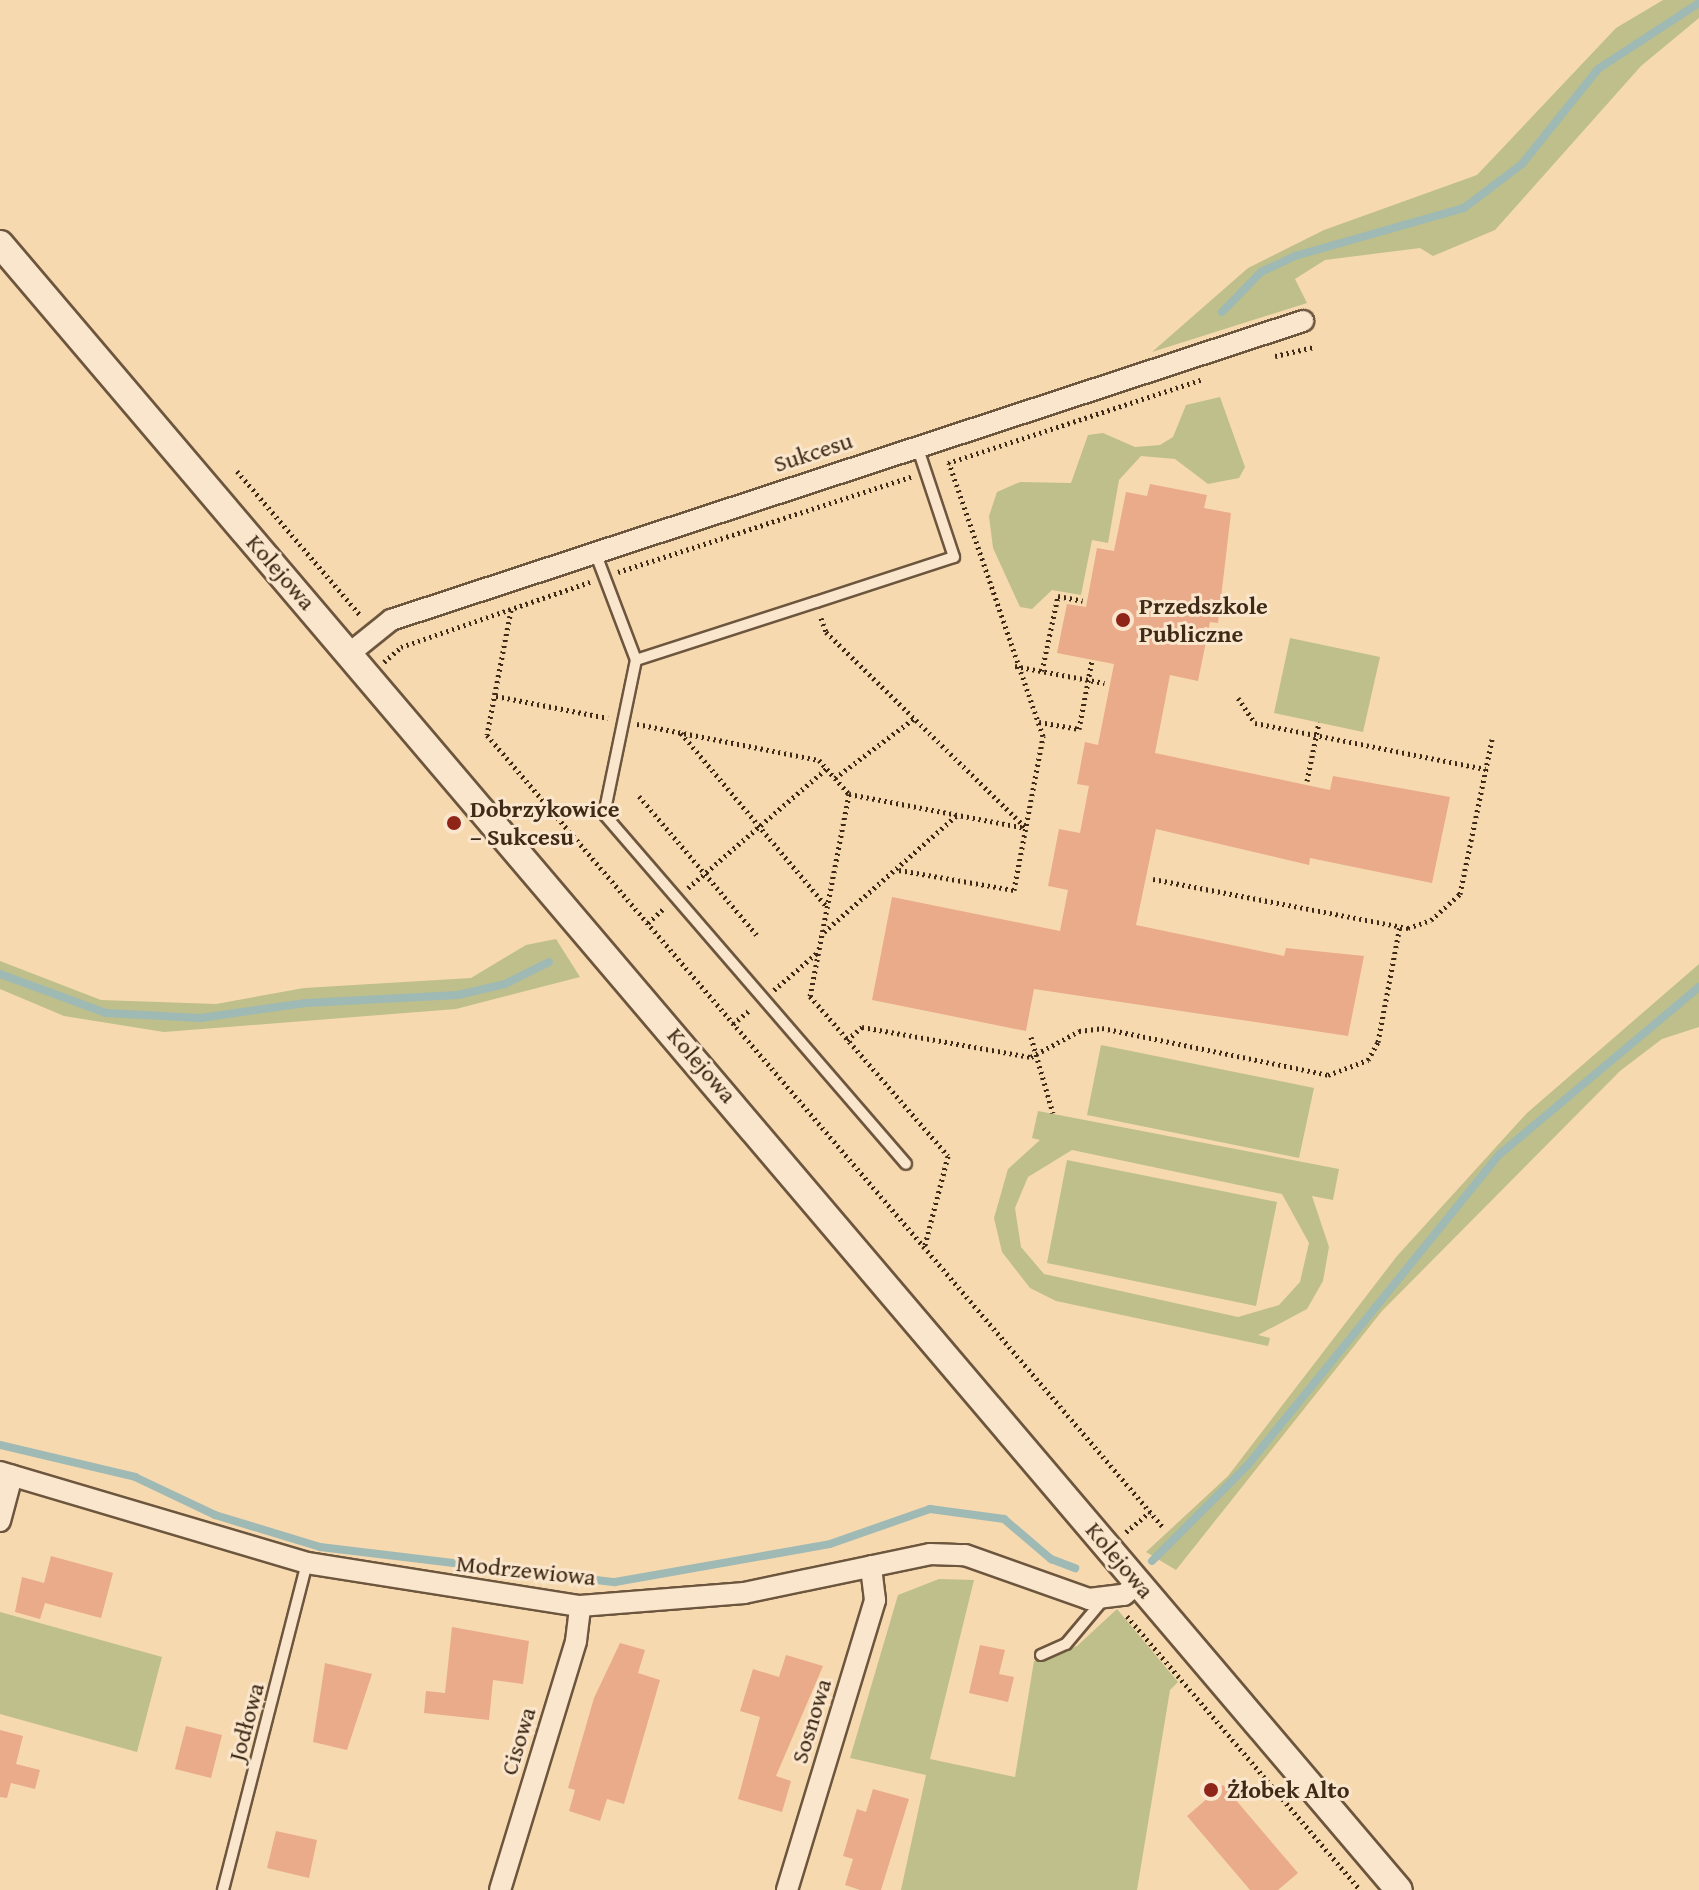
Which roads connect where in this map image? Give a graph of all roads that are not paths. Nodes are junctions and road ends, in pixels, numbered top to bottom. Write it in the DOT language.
graph roads {
  1 [pos="0,244"];
  2 [pos="1303,321"];
  3 [pos="917,446"];
  4 [pos="594,551"];
  5 [pos="350,653"];
  6 [pos="636,660"];
  7 [pos="906,1164"];
  8 [pos="6,1474"];
  9 [pos="0,1521"];
  10 [pos="307,1563"];
  11 [pos="871,1566"];
  12 [pos="1139,1582"];
  13 [pos="1103,1600"];
  14 [pos="580,1606"];
  15 [pos="1041,1655"];
  16 [pos="223,1890"];
  17 [pos="500,1890"];
  18 [pos="787,1890"];
  19 [pos="1399,1890"];
  1 -- 5 [label="street, Kolejowa"];
  2 -- 3 [label="street, Sukcesu"];
  3 -- 4 [label="street, Sukcesu"];
  3 -- 6 [label="lane"];
  4 -- 5 [label="street, Sukcesu"];
  4 -- 6 [label="lane"];
  5 -- 12 [label="street, Kolejowa"];
  6 -- 7 [label="lane"];
  8 -- 9 [label="street"];
  8 -- 10 [label="street, Modrzewiowa"];
  10 -- 14 [label="street, Modrzewiowa"];
  10 -- 16 [label="lane, Jodłowa"];
  11 -- 13 [label="street, Modrzewiowa"];
  11 -- 14 [label="street, Modrzewiowa"];
  11 -- 18 [label="street, Sosnowa"];
  12 -- 13 [label="street"];
  12 -- 19 [label="street, Kolejowa"];
  13 -- 15 [label="lane"];
  14 -- 17 [label="street, Cisowa"];
}
